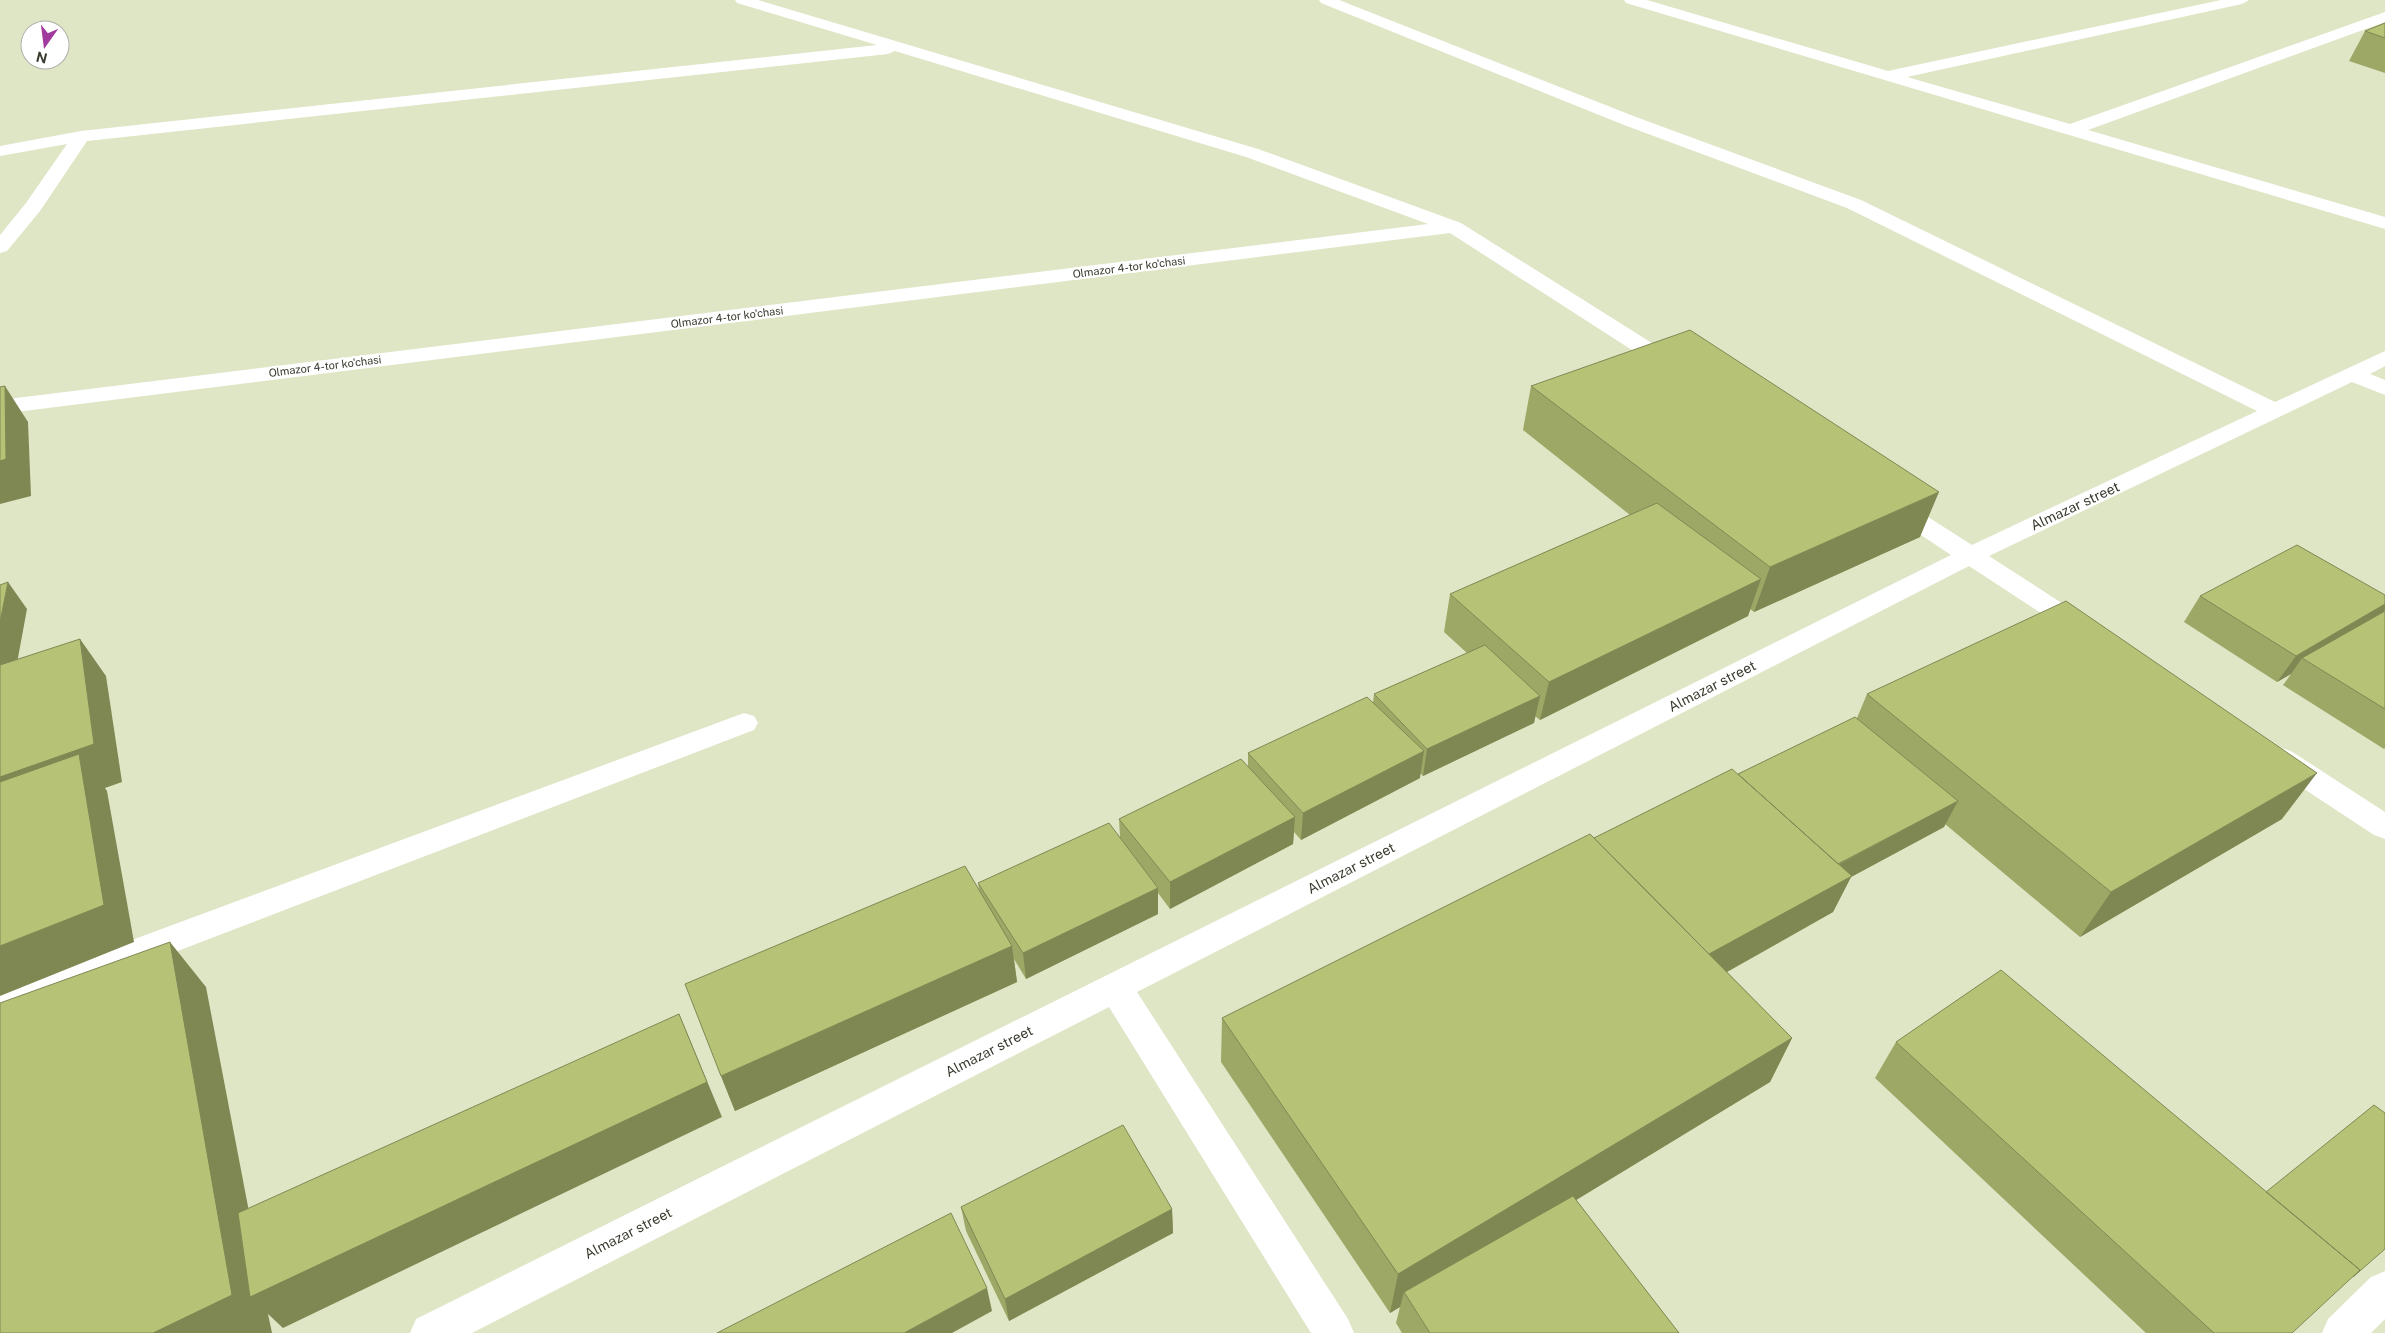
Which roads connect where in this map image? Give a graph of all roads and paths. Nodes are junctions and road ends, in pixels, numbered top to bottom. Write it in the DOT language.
graph roads {
  1 [pos="742,0"];
  2 [pos="1326,0"];
  3 [pos="1631,0"];
  4 [pos="2242,0"];
  5 [pos="2385,17"];
  6 [pos="902,47"];
  7 [pos="1888,76"];
  8 [pos="2070,130"];
  9 [pos="81,136"];
  10 [pos="0,152"];
  11 [pos="2385,223"];
  12 [pos="1454,227"];
  13 [pos="0,247"];
  14 [pos="2385,358"];
  15 [pos="2352,374"];
  16 [pos="1688,375"];
  17 [pos="2385,388"];
  18 [pos="0,407"];
  19 [pos="2276,411"];
  20 [pos="1880,497"];
  21 [pos="1971,555"];
  22 [pos="2096,637"];
  23 [pos="744,723"];
  24 [pos="2261,746"];
  25 [pos="2385,827"];
  26 [pos="1115,987"];
  27 [pos="0,1004"];
  28 [pos="2385,1291"];
  29 [pos="430,1333"];
  30 [pos="1334,1333"];
  31 [pos="2342,1333"];
  1 -- 6 [label="street"];
  2 -- 19 [label="street"];
  3 -- 7 [label="street"];
  4 -- 7 [label="street"];
  5 -- 8 [label="street"];
  6 -- 9 [label="street"];
  6 -- 12 [label="street"];
  7 -- 8 [label="street"];
  8 -- 11 [label="street"];
  9 -- 10 [label="street"];
  9 -- 13 [label="street"];
  12 -- 16 [label="street"];
  12 -- 18 [label="street, Olmazor 4-tor ko'chasi"];
  14 -- 15 [label="street, Almazar street"];
  15 -- 17 [label="street"];
  15 -- 19 [label="street, Almazar street"];
  19 -- 21 [label="street, Almazar street"];
  20 -- 21 [label="street"];
  21 -- 22 [label="street"];
  21 -- 26 [label="street, Almazar street"];
  23 -- 27 [label="street"];
  24 -- 25 [label="street"];
  26 -- 29 [label="street, Almazar street"];
  26 -- 30 [label="street"];
  28 -- 31 [label="street"];
}
